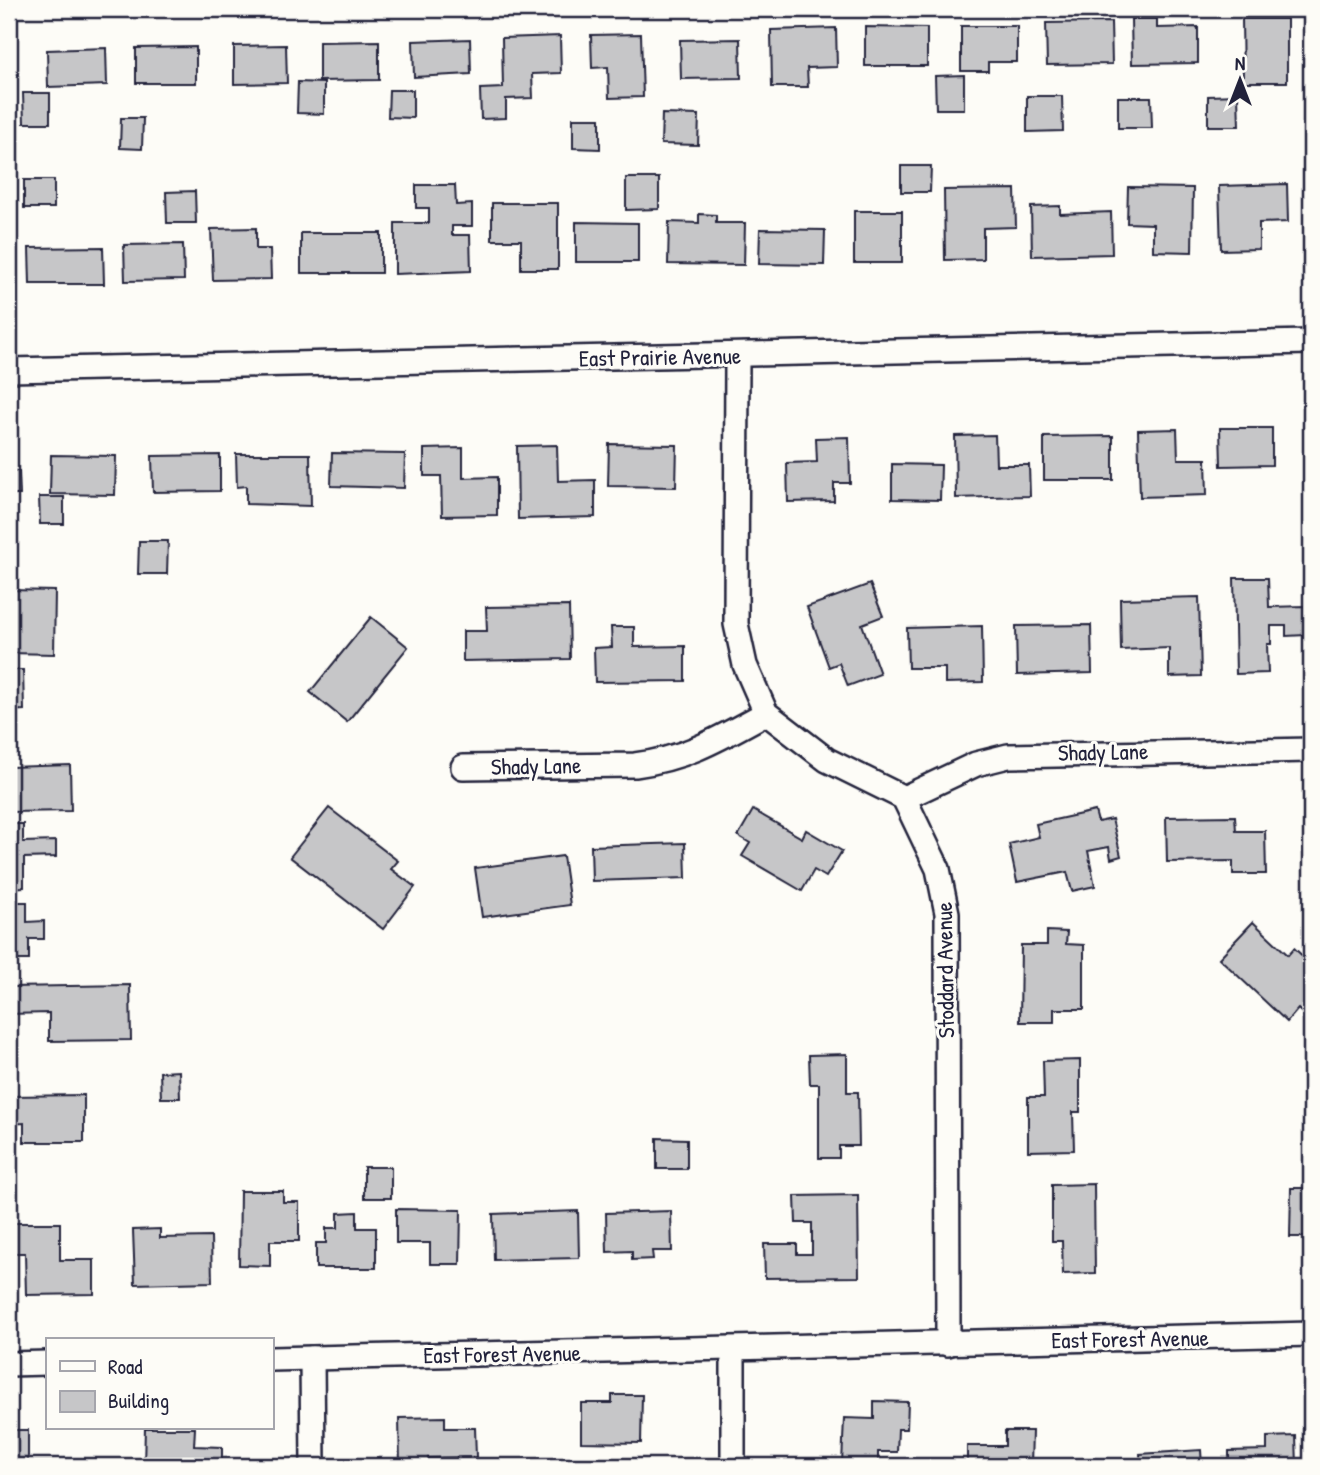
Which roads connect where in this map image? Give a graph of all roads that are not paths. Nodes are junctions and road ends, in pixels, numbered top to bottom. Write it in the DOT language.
graph roads {
  1 [pos="1311,342"];
  2 [pos="737,355"];
  3 [pos="9,370"];
  4 [pos="766,713"];
  5 [pos="1311,750"];
  6 [pos="463,767"];
  7 [pos="904,798"];
  8 [pos="1311,1334"];
  9 [pos="948,1344"];
  10 [pos="733,1349"];
  11 [pos="312,1358"];
  12 [pos="273,1359"];
  13 [pos="46,1363"];
  14 [pos="9,1364"];
  15 [pos="313,1466"];
  16 [pos="733,1466"];
  1 -- 2 [label="street, East Prairie Avenue"];
  2 -- 3 [label="street, East Prairie Avenue"];
  2 -- 4 [label="street"];
  4 -- 6 [label="street, Shady Lane"];
  4 -- 7 [label="street"];
  5 -- 7 [label="street, Shady Lane"];
  7 -- 9 [label="street, Stoddard Avenue"];
  8 -- 9 [label="street, East Forest Avenue"];
  9 -- 10 [label="street"];
  10 -- 11 [label="street, East Forest Avenue"];
  10 -- 16 [label="street"];
  11 -- 12 [label="street, East Forest Avenue"];
  11 -- 15 [label="street"];
  13 -- 14 [label="street"];
}
